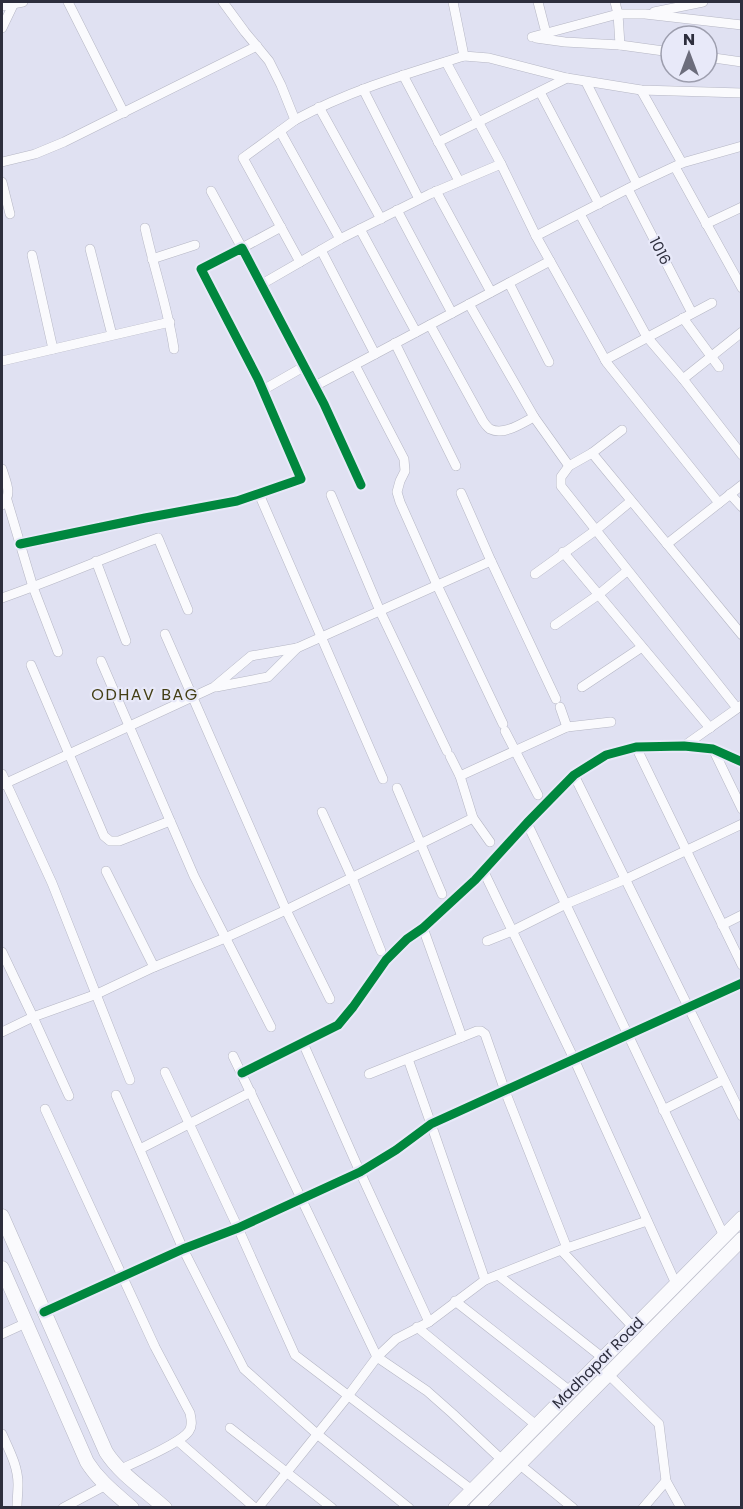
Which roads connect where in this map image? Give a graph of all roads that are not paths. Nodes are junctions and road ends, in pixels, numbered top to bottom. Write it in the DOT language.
graph roads {
  1 [pos="18,2"];
  2 [pos="68,2"];
  3 [pos="224,2"];
  4 [pos="453,2"];
  5 [pos="538,2"];
  6 [pos="615,2"];
  7 [pos="703,2"];
  8 [pos="2,6"];
  9 [pos="618,14"];
  10 [pos="645,14"];
  11 [pos="741,25"];
  12 [pos="2,28"];
  13 [pos="546,33"];
  14 [pos="620,45"];
  15 [pos="257,46"];
  16 [pos="659,50"];
  17 [pos="464,56"];
  18 [pos="719,59"];
  19 [pos="446,62"];
  20 [pos="741,62"];
  21 [pos="403,75"];
  22 [pos="567,78"];
  23 [pos="586,82"];
  24 [pos="363,89"];
  25 [pos="641,90"];
  26 [pos="540,92"];
  27 [pos="741,93"];
  28 [pos="319,107"];
  29 [pos="124,113"];
  30 [pos="295,120"];
  31 [pos="478,122"];
  32 [pos="280,131"];
  33 [pos="438,142"];
  34 [pos="741,146"];
  35 [pos="2,162"];
  36 [pos="501,164"];
  37 [pos="679,165"];
  38 [pos="459,181"];
  39 [pos="2,182"];
  40 [pos="632,187"];
  41 [pos="211,191"];
  42 [pos="436,191"];
  43 [pos="419,199"];
  44 [pos="599,204"];
  45 [pos="741,207"];
  46 [pos="397,210"];
  47 [pos="10,214"];
  48 [pos="580,214"];
  49 [pos="381,219"];
  50 [pos="706,224"];
  51 [pos="281,227"];
  52 [pos="145,228"];
  53 [pos="360,230"];
  54 [pos="536,236"];
  55 [pos="340,239"];
  56 [pos="195,245"];
  57 [pos="242,248"];
  58 [pos="90,249"];
  59 [pos="321,250"];
  60 [pos="32,255"];
  61 [pos="152,259"];
  62 [pos="550,261"];
  63 [pos="300,262"];
  64 [pos="509,283"];
  65 [pos="262,284"];
  66 [pos="741,288"];
  67 [pos="492,292"];
  68 [pos="712,303"];
  69 [pos="469,304"];
  70 [pos="452,313"];
  71 [pos="688,315"];
  72 [pos="170,322"];
  73 [pos="430,325"];
  74 [pos="416,332"];
  75 [pos="741,332"];
  76 [pos="112,335"];
  77 [pos="646,337"];
  78 [pos="394,343"];
  79 [pos="53,349"];
  80 [pos="174,349"];
  81 [pos="375,354"];
  82 [pos="711,357"];
  83 [pos="605,360"];
  84 [pos="2,361"];
  85 [pos="549,362"];
  86 [pos="354,365"];
  87 [pos="305,366"];
  88 [pos="719,367"];
  89 [pos="683,379"];
  90 [pos="315,386"];
  91 [pos="263,390"];
  92 [pos="534,417"];
  93 [pos="622,430"];
  94 [pos="592,453"];
  95 [pos="741,455"];
  96 [pos="456,466"];
  97 [pos="569,466"];
  98 [pos="2,469"];
  99 [pos="361,485"];
  100 [pos="741,485"];
  101 [pos="461,493"];
  102 [pos="259,494"];
  103 [pos="730,494"];
  104 [pos="331,495"];
  105 [pos="631,501"];
  106 [pos="4,503"];
  107 [pos="719,503"];
  108 [pos="741,507"];
  109 [pos="596,530"];
  110 [pos="20,544"];
  111 [pos="667,544"];
  112 [pos="563,552"];
  113 [pos="96,561"];
  114 [pos="492,561"];
  115 [pos="627,571"];
  116 [pos="535,574"];
  117 [pos="437,585"];
  118 [pos="33,587"];
  119 [pos="598,595"];
  120 [pos="2,598"];
  121 [pos="188,610"];
  122 [pos="380,611"];
  123 [pos="555,625"];
  124 [pos="165,634"];
  125 [pos="741,635"];
  126 [pos="321,637"];
  127 [pos="126,641"];
  128 [pos="642,647"];
  129 [pos="297,648"];
  130 [pos="58,652"];
  131 [pos="101,661"];
  132 [pos="31,665"];
  133 [pos="214,687"];
  134 [pos="582,687"];
  135 [pos="193,697"];
  136 [pos="739,706"];
  137 [pos="612,722"];
  138 [pos="129,727"];
  139 [pos="567,727"];
  140 [pos="710,728"];
  141 [pos="684,746"];
  142 [pos="636,747"];
  143 [pos="713,748"];
  144 [pos="515,751"];
  145 [pos="70,754"];
  146 [pos="741,762"];
  147 [pos="574,775"];
  148 [pos="460,777"];
  149 [pos="383,779"];
  150 [pos="3,781"];
  151 [pos="397,788"];
  152 [pos="538,795"];
  153 [pos="741,809"];
  154 [pos="322,812"];
  155 [pos="473,818"];
  156 [pos="170,821"];
  157 [pos="527,823"];
  158 [pos="741,824"];
  159 [pos="490,842"];
  160 [pos="421,844"];
  161 [pos="686,849"];
  162 [pos="483,870"];
  163 [pos="106,871"];
  164 [pos="352,878"];
  165 [pos="626,879"];
  166 [pos="442,894"];
  167 [pos="566,904"];
  168 [pos="286,910"];
  169 [pos="741,915"];
  170 [pos="722,925"];
  171 [pos="423,928"];
  172 [pos="512,931"];
  173 [pos="225,938"];
  174 [pos="487,941"];
  175 [pos="381,951"];
  176 [pos="2,952"];
  177 [pos="741,965"];
  178 [pos="154,967"];
  179 [pos="741,984"];
  180 [pos="97,994"];
  181 [pos="330,999"];
  182 [pos="688,1008"];
  183 [pos="33,1017"];
  184 [pos="271,1028"];
  185 [pos="2,1032"];
  186 [pos="628,1035"];
  187 [pos="462,1037"];
  188 [pos="303,1043"];
  189 [pos="233,1056"];
  190 [pos="408,1059"];
  191 [pos="574,1059"];
  192 [pos="165,1072"];
  193 [pos="242,1073"];
  194 [pos="369,1074"];
  195 [pos="130,1080"];
  196 [pos="723,1080"];
  197 [pos="505,1090"];
  198 [pos="251,1092"];
  199 [pos="116,1095"];
  200 [pos="69,1096"];
  201 [pos="45,1109"];
  202 [pos="663,1110"];
  203 [pos="741,1116"];
  204 [pos="189,1124"];
  205 [pos="431,1124"];
  206 [pos="140,1149"];
  207 [pos="360,1172"];
  208 [pos="302,1199"];
  209 [pos="2,1216"];
  210 [pos="741,1218"];
  211 [pos="646,1221"];
  212 [pos="238,1228"];
  213 [pos="724,1236"];
  214 [pos="741,1239"];
  215 [pos="183,1249"];
  216 [pos="564,1249"];
  217 [pos="2,1268"];
  218 [pos="498,1275"];
  219 [pos="124,1277"];
  220 [pos="485,1280"];
  221 [pos="676,1284"];
  222 [pos="455,1301"];
  223 [pos="44,1312"];
  224 [pos="429,1322"];
  225 [pos="26,1323"];
  226 [pos="417,1327"];
  227 [pos="633,1327"];
  228 [pos="2,1334"];
  229 [pos="377,1357"];
  230 [pos="603,1358"];
  231 [pos="608,1374"];
  232 [pos="570,1391"];
  233 [pos="348,1396"];
  234 [pos="536,1425"];
  235 [pos="230,1428"];
  236 [pos="2,1434"];
  237 [pos="317,1434"];
  238 [pos="178,1441"];
  239 [pos="502,1460"];
  240 [pos="519,1464"];
  241 [pos="121,1469"];
  242 [pos="287,1471"];
  243 [pos="666,1481"];
  244 [pos="106,1485"];
  245 [pos="472,1490"];
  246 [pos="484,1505"];
  247 [pos="17,1508"];
  248 [pos="63,1508"];
  249 [pos="132,1508"];
  250 [pos="165,1508"];
  251 [pos="256,1508"];
  252 [pos="332,1508"];
  253 [pos="409,1508"];
  254 [pos="455,1508"];
  255 [pos="573,1508"];
  256 [pos="643,1508"];
  257 [pos="681,1508"];
  1 -- 8 [label="street"];
  1 -- 12 [label="street"];
  2 -- 29 [label="street"];
  3 -- 15 [label="street"];
  4 -- 17 [label="street"];
  5 -- 13 [label="street"];
  6 -- 9 [label="street"];
  7 -- 10 [label="street"];
  9 -- 10 [label="street"];
  9 -- 13 [label="street"];
  9 -- 14 [label="street"];
  10 -- 11 [label="street"];
  13 -- 14 [label="street"];
  14 -- 16 [label="street"];
  15 -- 29 [label="street"];
  15 -- 30 [label="street"];
  17 -- 19 [label="street"];
  17 -- 22 [label="street"];
  18 -- 20 [label="street"];
  19 -- 21 [label="street"];
  19 -- 31 [label="street"];
  21 -- 24 [label="street"];
  21 -- 33 [label="street"];
  22 -- 23 [label="street"];
  22 -- 26 [label="street"];
  23 -- 25 [label="street"];
  23 -- 40 [label="street, 1016"];
  24 -- 28 [label="street"];
  24 -- 43 [label="street"];
  25 -- 27 [label="street"];
  25 -- 37 [label="street"];
  26 -- 31 [label="street"];
  26 -- 44 [label="street"];
  28 -- 30 [label="street"];
  28 -- 49 [label="street"];
  29 -- 35 [label="street"];
  30 -- 32 [label="street"];
  31 -- 33 [label="street"];
  31 -- 36 [label="street"];
  32 -- 51 [label="street"];
  32 -- 55 [label="street"];
  33 -- 38 [label="street"];
  34 -- 37 [label="street"];
  36 -- 38 [label="street"];
  36 -- 54 [label="street"];
  37 -- 40 [label="street"];
  37 -- 50 [label="street"];
  38 -- 42 [label="street"];
  39 -- 47 [label="street"];
  40 -- 44 [label="street"];
  40 -- 71 [label="street, 1016"];
  41 -- 57 [label="street"];
  42 -- 43 [label="street"];
  42 -- 67 [label="street"];
  43 -- 46 [label="street"];
  44 -- 48 [label="street"];
  45 -- 50 [label="street"];
  46 -- 49 [label="street"];
  46 -- 70 [label="street"];
  48 -- 54 [label="street"];
  48 -- 77 [label="street"];
  49 -- 53 [label="street"];
  50 -- 66 [label="street"];
  51 -- 57 [label="street"];
  51 -- 63 [label="street"];
  52 -- 61 [label="street"];
  53 -- 55 [label="street"];
  53 -- 74 [label="street"];
  54 -- 62 [label="street"];
  55 -- 59 [label="street"];
  56 -- 61 [label="street"];
  57 -- 65 [label="street"];
  57 -- 91 [label="street"];
  58 -- 76 [label="street"];
  59 -- 63 [label="street"];
  59 -- 81 [label="street"];
  60 -- 79 [label="street"];
  61 -- 72 [label="street"];
  62 -- 64 [label="street"];
  62 -- 83 [label="street"];
  63 -- 65 [label="street"];
  64 -- 67 [label="street"];
  64 -- 85 [label="street"];
  65 -- 87 [label="street"];
  67 -- 69 [label="street"];
  68 -- 71 [label="street"];
  69 -- 70 [label="street"];
  69 -- 92 [label="street"];
  70 -- 73 [label="street"];
  71 -- 77 [label="street"];
  71 -- 82 [label="street, 1016"];
  72 -- 76 [label="street"];
  72 -- 80 [label="street"];
  73 -- 74 [label="street"];
  73 -- 92 [label="street"];
  74 -- 78 [label="street"];
  75 -- 82 [label="street"];
  76 -- 79 [label="street"];
  77 -- 83 [label="street"];
  77 -- 89 [label="street"];
  78 -- 81 [label="street"];
  78 -- 96 [label="street"];
  79 -- 84 [label="street"];
  81 -- 86 [label="street"];
  82 -- 88 [label="street, 1016"];
  82 -- 89 [label="street"];
  83 -- 107 [label="street"];
  86 -- 90 [label="street"];
  86 -- 117 [label="street"];
  87 -- 90 [label="street"];
  87 -- 91 [label="street"];
  89 -- 95 [label="street"];
  90 -- 99 [label="street"];
  91 -- 102 [label="street"];
  92 -- 97 [label="street"];
  93 -- 94 [label="street"];
  94 -- 97 [label="street"];
  94 -- 105 [label="street"];
  97 -- 109 [label="street"];
  98 -- 106 [label="street"];
  100 -- 103 [label="street"];
  101 -- 114 [label="street"];
  102 -- 110 [label="street"];
  102 -- 126 [label="street"];
  103 -- 107 [label="street"];
  103 -- 108 [label="street"];
  104 -- 122 [label="street"];
  105 -- 109 [label="street"];
  105 -- 111 [label="street"];
  106 -- 110 [label="street"];
  107 -- 111 [label="street"];
  109 -- 112 [label="street"];
  109 -- 115 [label="street"];
  110 -- 118 [label="street"];
  111 -- 125 [label="street"];
  112 -- 116 [label="street"];
  112 -- 119 [label="street"];
  113 -- 118 [label="street"];
  113 -- 121 [label="street"];
  113 -- 127 [label="street"];
  114 -- 117 [label="street"];
  114 -- 139 [label="street"];
  115 -- 119 [label="street"];
  115 -- 136 [label="street"];
  117 -- 122 [label="street"];
  117 -- 144 [label="street"];
  118 -- 120 [label="street"];
  118 -- 130 [label="street"];
  119 -- 123 [label="street"];
  119 -- 128 [label="street"];
  122 -- 126 [label="street"];
  122 -- 148 [label="street"];
  124 -- 135 [label="street"];
  126 -- 129 [label="street"];
  126 -- 149 [label="street"];
  128 -- 134 [label="street"];
  128 -- 140 [label="street"];
  129 -- 133 [label="street"];
  129 -- 133 [label="street"];
  131 -- 138 [label="street"];
  132 -- 145 [label="street"];
  133 -- 135 [label="street"];
  135 -- 138 [label="street"];
  135 -- 168 [label="street"];
  136 -- 140 [label="street"];
  137 -- 139 [label="street"];
  138 -- 145 [label="street"];
  138 -- 156 [label="street"];
  139 -- 144 [label="street"];
  140 -- 141 [label="street"];
  141 -- 142 [label="street"];
  141 -- 143 [label="street"];
  142 -- 147 [label="street"];
  142 -- 161 [label="street"];
  143 -- 146 [label="street"];
  143 -- 153 [label="street"];
  144 -- 148 [label="street"];
  144 -- 152 [label="street"];
  145 -- 150 [label="street"];
  145 -- 156 [label="street"];
  147 -- 157 [label="street"];
  147 -- 165 [label="street"];
  148 -- 155 [label="street"];
  150 -- 180 [label="street"];
  151 -- 160 [label="street"];
  154 -- 164 [label="street"];
  155 -- 159 [label="street"];
  155 -- 160 [label="street"];
  156 -- 173 [label="street"];
  157 -- 162 [label="street"];
  157 -- 167 [label="street"];
  158 -- 161 [label="street"];
  160 -- 164 [label="street"];
  160 -- 166 [label="street"];
  161 -- 165 [label="street"];
  161 -- 170 [label="street"];
  162 -- 171 [label="street"];
  162 -- 172 [label="street"];
  163 -- 178 [label="street"];
  164 -- 168 [label="street"];
  164 -- 175 [label="street"];
  165 -- 167 [label="street"];
  165 -- 182 [label="street"];
  167 -- 172 [label="street"];
  167 -- 186 [label="street"];
  168 -- 173 [label="street"];
  168 -- 181 [label="street"];
  169 -- 170 [label="street"];
  170 -- 177 [label="street"];
  171 -- 187 [label="street"];
  171 -- 188 [label="street"];
  172 -- 174 [label="street"];
  172 -- 191 [label="street"];
  173 -- 178 [label="street"];
  173 -- 184 [label="street"];
  176 -- 183 [label="street"];
  178 -- 180 [label="street"];
  179 -- 182 [label="street"];
  180 -- 183 [label="street"];
  180 -- 195 [label="street"];
  182 -- 186 [label="street"];
  182 -- 196 [label="street"];
  183 -- 185 [label="street"];
  183 -- 200 [label="street"];
  186 -- 191 [label="street"];
  186 -- 202 [label="street"];
  187 -- 190 [label="street"];
  187 -- 197 [label="street"];
  188 -- 193 [label="street"];
  188 -- 207 [label="street"];
  189 -- 193 [label="street"];
  190 -- 194 [label="street"];
  190 -- 205 [label="street"];
  191 -- 197 [label="street"];
  191 -- 211 [label="street"];
  192 -- 204 [label="street"];
  193 -- 198 [label="street"];
  196 -- 202 [label="street"];
  196 -- 203 [label="street"];
  197 -- 205 [label="street"];
  197 -- 216 [label="street"];
  198 -- 204 [label="street"];
  198 -- 208 [label="street"];
  199 -- 206 [label="street"];
  201 -- 219 [label="street"];
  202 -- 213 [label="street"];
  204 -- 206 [label="street"];
  204 -- 212 [label="street"];
  205 -- 207 [label="street"];
  205 -- 220 [label="street"];
  206 -- 215 [label="street"];
  207 -- 208 [label="street"];
  207 -- 224 [label="street"];
  208 -- 212 [label="street"];
  208 -- 229 [label="street"];
  209 -- 223 [label="main road"];
  210 -- 213 [label="main road, Madhapar Road"];
  211 -- 216 [label="street"];
  211 -- 221 [label="street"];
  212 -- 215 [label="street"];
  212 -- 233 [label="street"];
  213 -- 221 [label="main road, Madhapar Road"];
  214 -- 231 [label="main road, Madhapar Road"];
  215 -- 219 [label="street"];
  215 -- 237 [label="street"];
  216 -- 218 [label="street"];
  216 -- 227 [label="street"];
  217 -- 225 [label="main road"];
  218 -- 220 [label="street"];
  218 -- 230 [label="street"];
  219 -- 223 [label="street"];
  219 -- 238 [label="street"];
  220 -- 222 [label="street"];
  221 -- 227 [label="main road, Madhapar Road"];
  222 -- 224 [label="street"];
  222 -- 232 [label="street"];
  223 -- 241 [label="main road"];
  224 -- 226 [label="street"];
  225 -- 228 [label="street"];
  225 -- 244 [label="main road"];
  226 -- 229 [label="street"];
  226 -- 234 [label="street"];
  227 -- 230 [label="main road, Madhapar Road"];
  229 -- 233 [label="street"];
  229 -- 239 [label="street"];
  230 -- 232 [label="main road, Madhapar Road"];
  231 -- 240 [label="main road, Madhapar Road"];
  231 -- 243 [label="street"];
  232 -- 234 [label="main road, Madhapar Road"];
  233 -- 237 [label="street"];
  233 -- 245 [label="street"];
  234 -- 239 [label="main road, Madhapar Road"];
  235 -- 242 [label="street"];
  236 -- 247 [label="street"];
  237 -- 242 [label="street"];
  237 -- 253 [label="street"];
  238 -- 241 [label="street"];
  238 -- 251 [label="street"];
  239 -- 245 [label="main road, Madhapar Road"];
  240 -- 246 [label="main road, Madhapar Road"];
  240 -- 255 [label="street"];
  241 -- 250 [label="main road"];
  242 -- 251 [label="street"];
  242 -- 252 [label="street"];
  243 -- 256 [label="street"];
  243 -- 257 [label="street"];
  244 -- 248 [label="street"];
  244 -- 249 [label="main road"];
  245 -- 254 [label="main road, Madhapar Road"];
}
